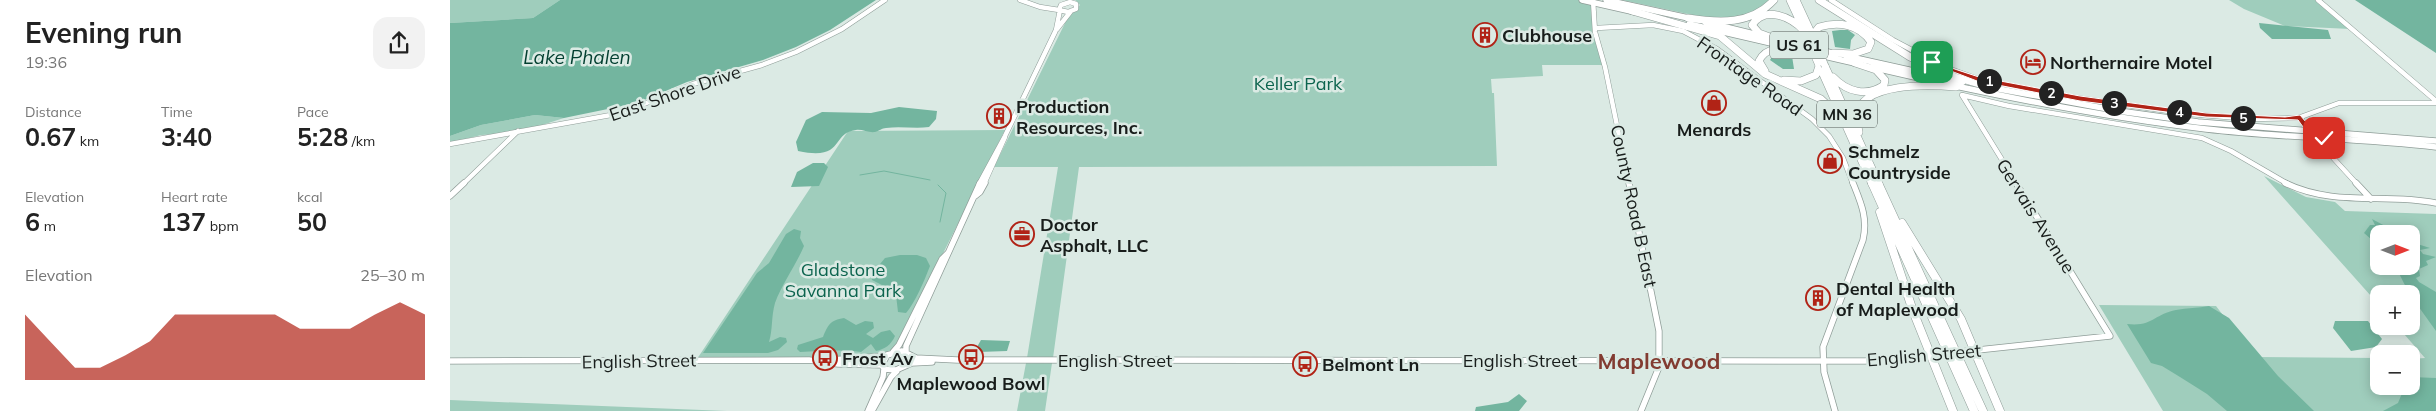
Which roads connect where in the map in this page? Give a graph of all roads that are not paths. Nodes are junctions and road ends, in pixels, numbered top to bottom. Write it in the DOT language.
graph roads {
  1 [pos="885,0"];
  2 [pos="1020,0"];
  3 [pos="1582,0"];
  4 [pos="1606,0"];
  5 [pos="1774,0"];
  6 [pos="1790,0"];
  7 [pos="1796,0"];
  8 [pos="1819,0"];
  9 [pos="1831,0"];
  10 [pos="2318,0"];
  11 [pos="1074,1"];
  12 [pos="1592,1"];
  13 [pos="1064,3"];
  14 [pos="1032,5"];
  15 [pos="1059,10"];
  16 [pos="1072,11"];
  17 [pos="1632,11"];
  18 [pos="1688,18"];
  19 [pos="1596,28"];
  20 [pos="1056,30"];
  21 [pos="1809,36"];
  22 [pos="1775,39"];
  23 [pos="1803,51"];
  24 [pos="1832,53"];
  25 [pos="1855,63"];
  26 [pos="1821,65"];
  27 [pos="1956,87"];
  28 [pos="1993,88"];
  29 [pos="2436,102"];
  30 [pos="2300,117"];
  31 [pos="518,130"];
  32 [pos="2299,130"];
  33 [pos="2309,130"];
  34 [pos="1849,134"];
  35 [pos="2314,137"];
  36 [pos="2324,138"];
  37 [pos="2436,141"];
  38 [pos="450,144"];
  39 [pos="2321,145"];
  40 [pos="2436,147"];
  41 [pos="1870,166"];
  42 [pos="1875,191"];
  43 [pos="450,196"];
  44 [pos="2371,199"];
  45 [pos="2436,203"];
  46 [pos="948,253"];
  47 [pos="2110,336"];
  48 [pos="1971,351"];
  49 [pos="907,353"];
  50 [pos="890,354"];
  51 [pos="1934,355"];
  52 [pos="957,360"];
  53 [pos="827,361"];
  54 [pos="1659,361"];
  55 [pos="1821,361"];
  56 [pos="450,362"];
  57 [pos="883,367"];
  58 [pos="902,368"];
  59 [pos="868,411"];
  60 [pos="872,411"];
  61 [pos="1641,411"];
  62 [pos="1835,411"];
  63 [pos="1952,411"];
  64 [pos="1974,411"];
  65 [pos="1983,411"];
  66 [pos="2000,411"];
  1 -- 31 [label="street, East Shore Drive"];
  2 -- 14 [label="street"];
  3 -- 12 [label="main road, US 61"];
  4 -- 18 [label="main road, US 61"];
  5 -- 18 [label="highway"];
  6 -- 21 [label="highway, MN 36"];
  7 -- 21 [label="highway, MN 36"];
  8 -- 28 [label="highway"];
  9 -- 30 [label="street"];
  10 -- 29 [label="street"];
  11 -- 13 [label="street"];
  11 -- 16 [label="street"];
  12 -- 17 [label="main road, US 61"];
  12 -- 19 [label="street, County Road B East"];
  13 -- 14 [label="street"];
  13 -- 15 [label="street"];
  14 -- 15 [label="street"];
  15 -- 16 [label="street"];
  15 -- 20 [label="street"];
  16 -- 20 [label="street"];
  17 -- 23 [label="main road, US 61"];
  17 -- 34 [label="highway"];
  18 -- 22 [label="main road, US 61"];
  19 -- 54 [label="street, County Road B East"];
  19 -- 55 [label="street, Frontage Road"];
  20 -- 46 [label="street"];
  21 -- 22 [label="highway"];
  21 -- 24 [label="highway"];
  21 -- 26 [label="highway, MN 36, bridge"];
  22 -- 24 [label="main road, US 61"];
  23 -- 25 [label="main road, US 61"];
  23 -- 26 [label="highway"];
  24 -- 28 [label="main road, US 61"];
  25 -- 26 [label="highway"];
  25 -- 27 [label="main road, US 61"];
  26 -- 34 [label="highway, MN 36"];
  26 -- 41 [label="highway, MN 36"];
  27 -- 35 [label="main road, US 61"];
  27 -- 41 [label="highway"];
  28 -- 32 [label="main road, US 61"];
  29 -- 30 [label="street"];
  30 -- 32 [label="street"];
  30 -- 33 [label="street"];
  31 -- 38 [label="street, East Shore Drive"];
  31 -- 43 [label="street"];
  32 -- 33 [label="main road, US 61"];
  33 -- 35 [label="main road"];
  33 -- 37 [label="main road, US 61"];
  34 -- 42 [label="highway, MN 36"];
  35 -- 36 [label="main road, US 61"];
  35 -- 39 [label="street"];
  36 -- 39 [label="street"];
  36 -- 40 [label="main road, US 61"];
  39 -- 44 [label="street"];
  41 -- 48 [label="highway"];
  41 -- 65 [label="highway, MN 36"];
  42 -- 51 [label="highway"];
  42 -- 64 [label="highway, MN 36"];
  44 -- 45 [label="street"];
  44 -- 47 [label="street, Gervais Avenue"];
  46 -- 49 [label="street"];
  46 -- 50 [label="street"];
  47 -- 48 [label="street, English Street"];
  48 -- 51 [label="street, English Street, bridge"];
  48 -- 66 [label="highway"];
  49 -- 50 [label="street, English Street"];
  49 -- 52 [label="street, English Street"];
  49 -- 58 [label="street"];
  50 -- 53 [label="street, English Street"];
  50 -- 57 [label="street"];
  51 -- 55 [label="street, English Street"];
  51 -- 63 [label="highway"];
  52 -- 54 [label="street, English Street"];
  52 -- 58 [label="street, English Street"];
  53 -- 56 [label="street, English Street"];
  53 -- 57 [label="street, English Street"];
  54 -- 55 [label="street, English Street"];
  54 -- 61 [label="street, County Road B East"];
  55 -- 62 [label="street"];
  57 -- 58 [label="street, English Street"];
  57 -- 59 [label="street"];
  58 -- 60 [label="street"];
}
